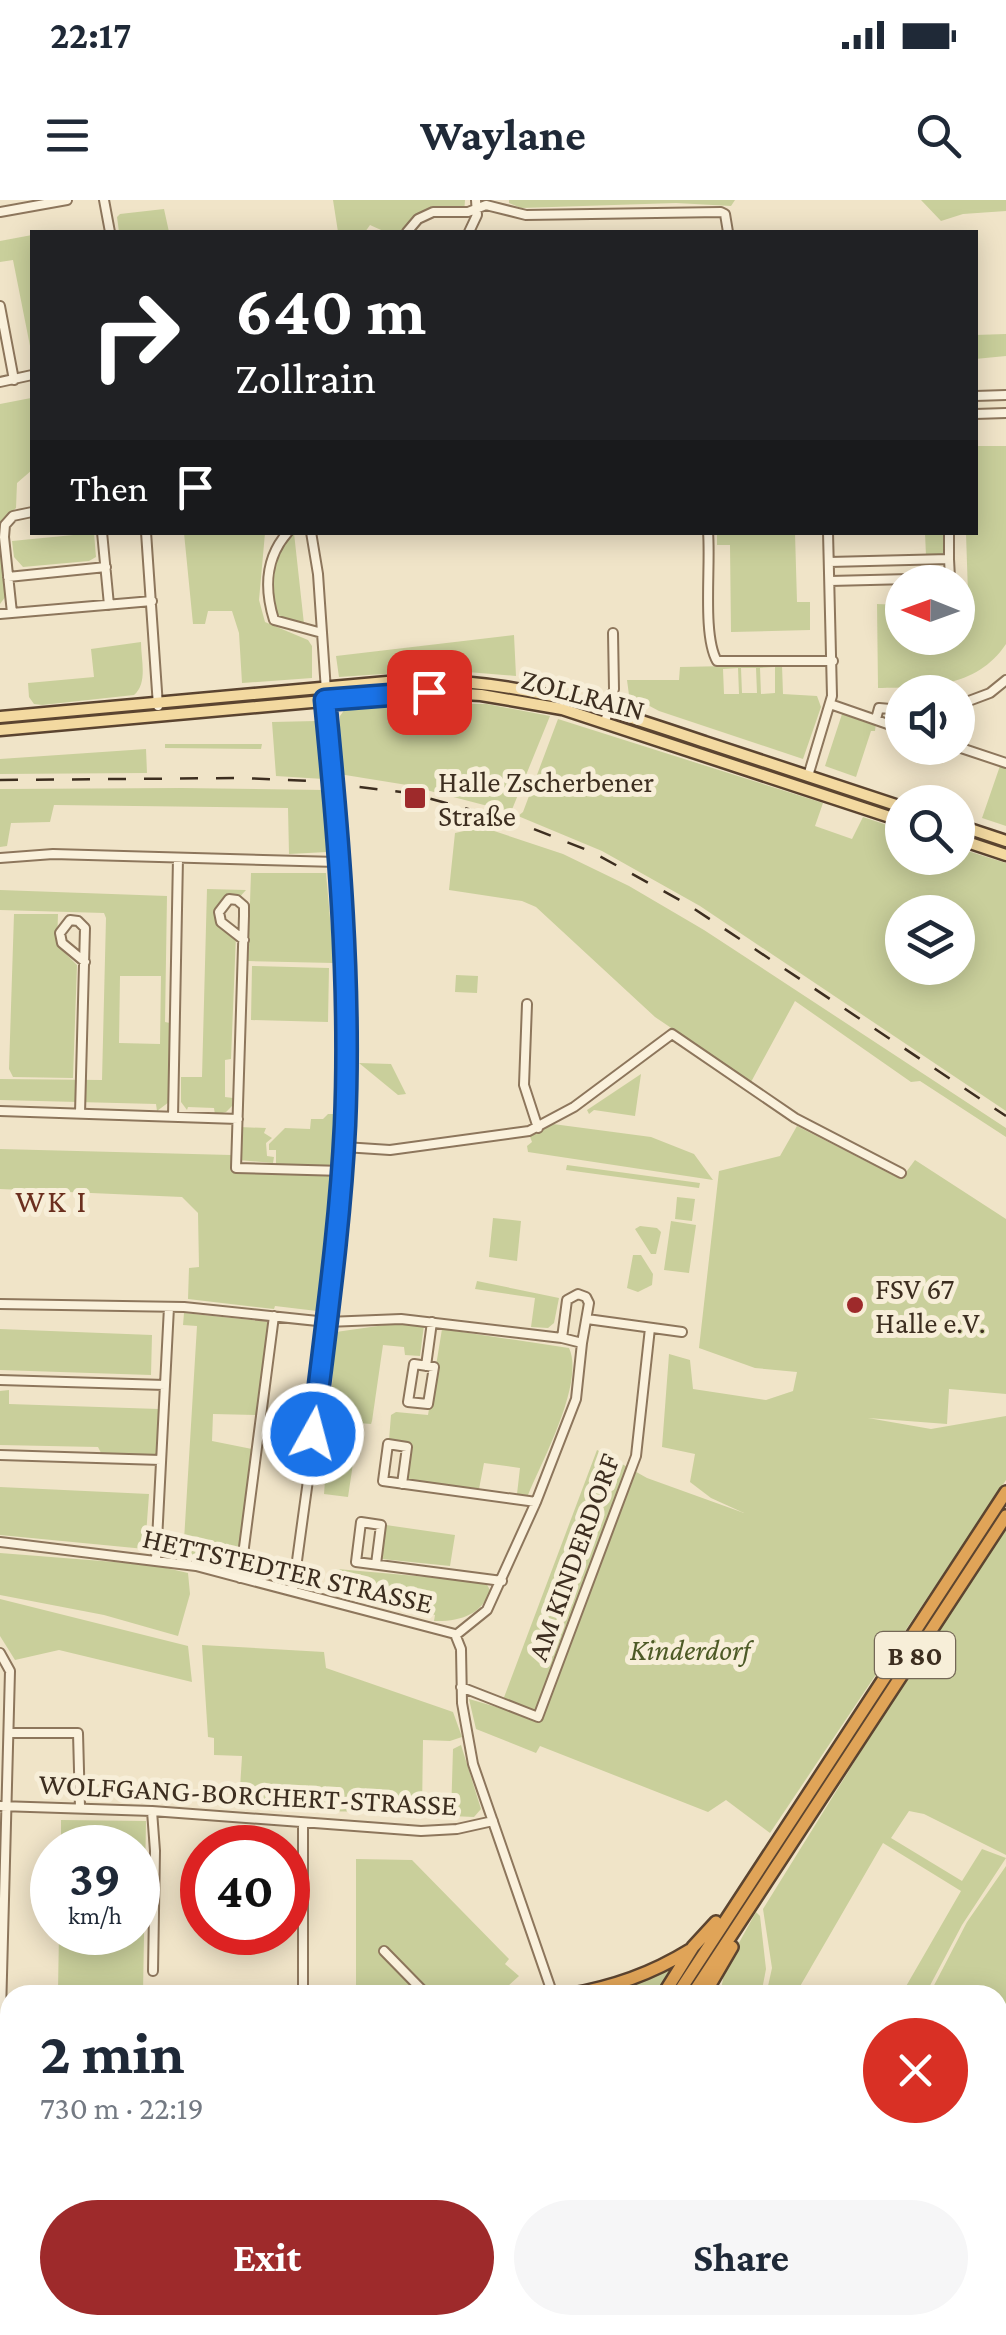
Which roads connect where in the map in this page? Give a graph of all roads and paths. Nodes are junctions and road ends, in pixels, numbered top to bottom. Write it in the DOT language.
graph roads {
  1 [pos="66,200"];
  2 [pos="104,200"];
  3 [pos="477,204"];
  4 [pos="504,205"];
  5 [pos="0,212"];
  6 [pos="110,230"];
  7 [pos="409,230"];
  8 [pos="470,230"];
  9 [pos="728,230"];
  10 [pos="0,306"];
  11 [pos="30,376"];
  12 [pos="14,380"];
  13 [pos="0,382"];
  14 [pos="1006,395"];
  15 [pos="978,396"];
  16 [pos="1006,413"];
  17 [pos="978,414"];
  18 [pos="30,512"];
  19 [pos="102,535"];
  20 [pos="146,535"];
  21 [pos="286,535"];
  22 [pos="311,535"];
  23 [pos="708,535"];
  24 [pos="828,535"];
  25 [pos="948,535"];
  26 [pos="949,559"];
  27 [pos="829,562"];
  28 [pos="106,568"];
  29 [pos="8,577"];
  30 [pos="830,581"];
  31 [pos="152,601"];
  32 [pos="109,605"];
  33 [pos="12,613"];
  34 [pos="0,614"];
  35 [pos="613,632"];
  36 [pos="322,634"];
  37 [pos="833,661"];
  38 [pos="1006,680"];
  39 [pos="325,694"];
  40 [pos="975,699"];
  41 [pos="158,702"];
  42 [pos="830,704"];
  43 [pos="885,709"];
  44 [pos="610,710"];
  45 [pos="158,716"];
  46 [pos="0,717"];
  47 [pos="876,719"];
  48 [pos="605,722"];
  49 [pos="885,722"];
  50 [pos="0,730"];
  51 [pos="975,753"];
  52 [pos="1006,764"];
  53 [pos="806,782"];
  54 [pos="885,803"];
  55 [pos="885,814"];
  56 [pos="975,831"];
  57 [pos="1006,841"];
  58 [pos="975,844"];
  59 [pos="1006,854"];
  60 [pos="0,858"];
  61 [pos="178,858"];
  62 [pos="338,862"];
  63 [pos="244,940"];
  64 [pos="84,962"];
  65 [pos="527,1004"];
  66 [pos="0,1110"];
  67 [pos="80,1113"];
  68 [pos="173,1117"];
  69 [pos="238,1119"];
  70 [pos="538,1128"];
  71 [pos="344,1147"];
  72 [pos="342,1171"];
  73 [pos="901,1173"];
  74 [pos="0,1304"];
  75 [pos="169,1307"];
  76 [pos="274,1316"];
  77 [pos="588,1320"];
  78 [pos="327,1322"];
  79 [pos="432,1322"];
  80 [pos="650,1328"];
  81 [pos="682,1332"];
  82 [pos="562,1338"];
  83 [pos="582,1343"];
  84 [pos="426,1366"];
  85 [pos="0,1380"];
  86 [pos="165,1385"];
  87 [pos="0,1455"];
  88 [pos="161,1460"];
  89 [pos="402,1484"];
  90 [pos="1006,1492"];
  91 [pos="536,1502"];
  92 [pos="1006,1516"];
  93 [pos="0,1542"];
  94 [pos="156,1560"];
  95 [pos="376,1564"];
  96 [pos="240,1578"];
  97 [pos="502,1581"];
  98 [pos="293,1591"];
  99 [pos="456,1636"];
  100 [pos="0,1654"];
  101 [pos="461,1687"];
  102 [pos="8,1733"];
  103 [pos="3,1806"];
  104 [pos="80,1807"];
  105 [pos="152,1811"];
  106 [pos="493,1820"];
  107 [pos="303,1823"];
  108 [pos="747,1887"];
  109 [pos="748,1911"];
  110 [pos="694,1947"];
  111 [pos="384,1951"];
  112 [pos="721,1968"];
  113 [pos="153,1971"];
  114 [pos="4,1985"];
  115 [pos="303,1985"];
  116 [pos="417,1985"];
  117 [pos="550,1985"];
  118 [pos="616,1985"];
  119 [pos="669,1985"];
  120 [pos="683,1985"];
  121 [pos="699,1985"];
  122 [pos="710,1985"];
  123 [pos="719,1985"];
  1 -- 5 [label="street"];
  2 -- 6 [label="street"];
  3 -- 4 [label="street"];
  3 -- 7 [label="street"];
  3 -- 8 [label="street"];
  4 -- 9 [label="street"];
  10 -- 12 [label="street"];
  11 -- 12 [label="street"];
  12 -- 13 [label="street"];
  14 -- 15 [label="street"];
  16 -- 17 [label="street"];
  18 -- 29 [label="street"];
  19 -- 28 [label="street"];
  20 -- 31 [label="street"];
  21 -- 36 [label="street"];
  22 -- 36 [label="street"];
  23 -- 37 [label="street"];
  24 -- 27 [label="street"];
  25 -- 26 [label="street"];
  26 -- 27 [label="street"];
  26 -- 30 [label="street"];
  27 -- 30 [label="street"];
  28 -- 29 [label="street"];
  28 -- 32 [label="street"];
  29 -- 33 [label="street"];
  30 -- 37 [label="street"];
  31 -- 32 [label="street"];
  31 -- 41 [label="street"];
  32 -- 33 [label="street"];
  33 -- 34 [label="street"];
  35 -- 44 [label="street"];
  36 -- 39 [label="street"];
  37 -- 42 [label="street"];
  38 -- 40 [label="street"];
  39 -- 41 [label="main road, ZOLLRAIN"];
  39 -- 44 [label="main road, ZOLLRAIN"];
  39 -- 45 [label="main road, ZOLLRAIN"];
  39 -- 48 [label="main road, ZOLLRAIN"];
  39 -- 62 [label="street, bridge"];
  41 -- 45 [label="street"];
  41 -- 46 [label="main road, ZOLLRAIN"];
  42 -- 47 [label="street"];
  42 -- 53 [label="street"];
  43 -- 47 [label="street"];
  44 -- 48 [label="street"];
  44 -- 53 [label="main road, ZOLLRAIN"];
  45 -- 50 [label="main road, ZOLLRAIN"];
  47 -- 49 [label="street"];
  48 -- 53 [label="main road, ZOLLRAIN"];
  51 -- 52 [label="street"];
  53 -- 54 [label="main road, ZOLLRAIN"];
  53 -- 55 [label="main road, ZOLLRAIN"];
  56 -- 57 [label="main road"];
  58 -- 59 [label="main road"];
  60 -- 61 [label="street"];
  61 -- 62 [label="street"];
  61 -- 68 [label="street"];
  62 -- 71 [label="street"];
  63 -- 63 [label="street"];
  63 -- 69 [label="street"];
  64 -- 64 [label="street"];
  64 -- 67 [label="street"];
  65 -- 70 [label="street"];
  66 -- 67 [label="street"];
  67 -- 68 [label="street"];
  68 -- 69 [label="street"];
  69 -- 72 [label="street"];
  70 -- 71 [label="street"];
  70 -- 73 [label="street"];
  71 -- 72 [label="street"];
  72 -- 78 [label="street"];
  74 -- 75 [label="street"];
  75 -- 76 [label="street"];
  75 -- 86 [label="street"];
  76 -- 78 [label="street"];
  76 -- 96 [label="street"];
  77 -- 80 [label="street"];
  77 -- 82 [label="street"];
  77 -- 83 [label="street"];
  78 -- 79 [label="street"];
  78 -- 98 [label="street"];
  79 -- 82 [label="street"];
  79 -- 84 [label="street"];
  80 -- 81 [label="street"];
  80 -- 101 [label="street, AM KINDERDORF"];
  82 -- 83 [label="street"];
  83 -- 91 [label="street"];
  84 -- 84 [label="street"];
  85 -- 86 [label="street"];
  86 -- 88 [label="street"];
  87 -- 88 [label="street"];
  88 -- 94 [label="street"];
  89 -- 89 [label="street"];
  89 -- 91 [label="street"];
  90 -- 108 [label="highway, B 80"];
  91 -- 97 [label="street"];
  92 -- 109 [label="highway, B 80"];
  93 -- 94 [label="street, HETTSTEDTER STRASSE"];
  94 -- 96 [label="street, HETTSTEDTER STRASSE"];
  95 -- 95 [label="street"];
  95 -- 97 [label="street"];
  96 -- 98 [label="street, HETTSTEDTER STRASSE"];
  97 -- 99 [label="street"];
  98 -- 99 [label="street, HETTSTEDTER STRASSE"];
  99 -- 101 [label="street, HETTSTEDTER STRASSE"];
  100 -- 102 [label="street"];
  101 -- 106 [label="street, HETTSTEDTER STRASSE"];
  102 -- 103 [label="street"];
  102 -- 104 [label="street"];
  103 -- 104 [label="street, WOLFGANG-BORCHERT-STRASSE"];
  103 -- 114 [label="street"];
  104 -- 105 [label="street, WOLFGANG-BORCHERT-STRASSE"];
  105 -- 107 [label="street, WOLFGANG-BORCHERT-STRASSE"];
  105 -- 113 [label="street"];
  106 -- 107 [label="street, WOLFGANG-BORCHERT-STRASSE"];
  106 -- 117 [label="street, HETTSTEDTER STRASSE"];
  107 -- 115 [label="street"];
  108 -- 110 [label="highway"];
  108 -- 120 [label="highway, B 80"];
  109 -- 112 [label="highway"];
  109 -- 121 [label="highway, B 80"];
  110 -- 118 [label="highway"];
  110 -- 119 [label="highway"];
  111 -- 116 [label="street"];
  112 -- 122 [label="highway"];
  112 -- 123 [label="highway"];
}
